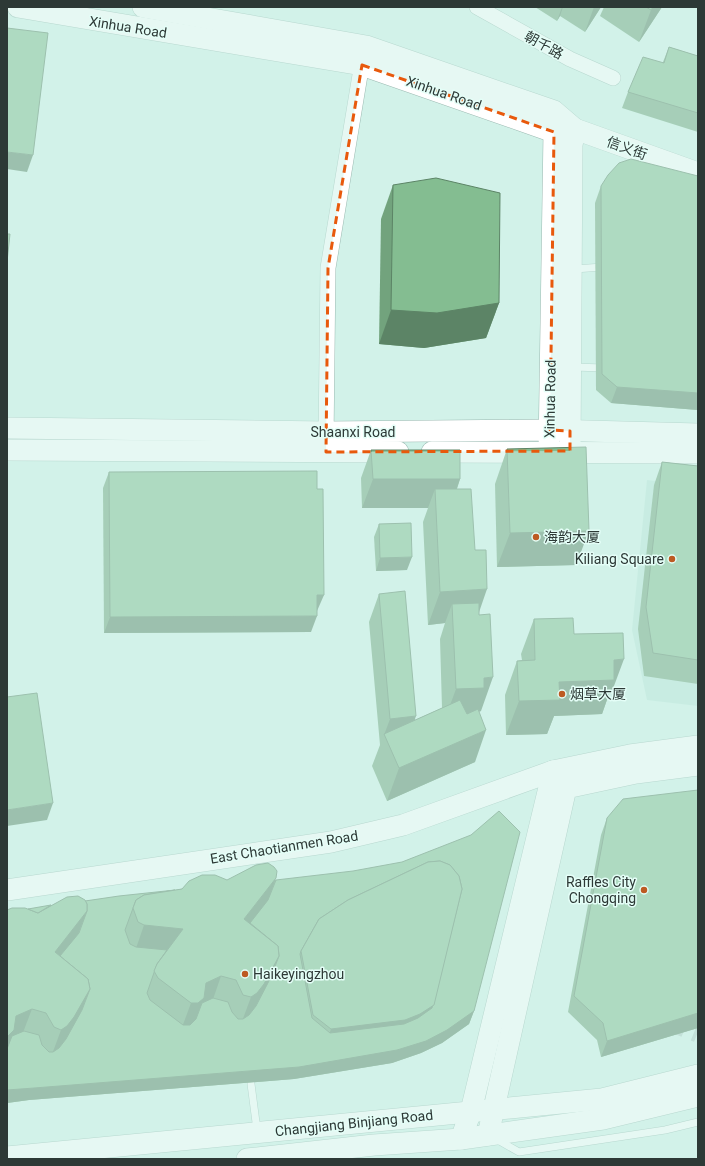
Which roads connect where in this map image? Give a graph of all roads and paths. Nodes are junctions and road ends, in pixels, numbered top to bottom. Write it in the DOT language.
graph roads {
  1 [pos="18,7"];
  2 [pos="143,7"];
  3 [pos="477,7"];
  4 [pos="364,55"];
  5 [pos="613,78"];
  6 [pos="575,129"];
  7 [pos="554,132"];
  8 [pos="698,173"];
  9 [pos="610,267"];
  10 [pos="571,269"];
  11 [pos="571,367"];
  12 [pos="609,368"];
  13 [pos="7,428"];
  14 [pos="550,430"];
  15 [pos="698,434"];
  16 [pos="570,441"];
  17 [pos="326,442"];
  18 [pos="7,450"];
  19 [pos="549,451"];
  20 [pos="698,453"];
  21 [pos="698,746"];
  22 [pos="698,764"];
  23 [pos="553,771"];
  24 [pos="566,788"];
  25 [pos="7,890"];
  26 [pos="698,1075"];
  27 [pos="251,1084"];
  28 [pos="698,1096"];
  29 [pos="493,1109"];
  30 [pos="471,1111"];
  31 [pos="698,1122"];
  32 [pos="258,1132"];
  33 [pos="488,1135"];
  34 [pos="461,1139"];
  35 [pos="7,1157"];
  36 [pos="247,1159"];
  1 -- 4 [label="main road, Xinhua Road"];
  2 -- 4 [label="main road, Xinhua Road"];
  3 -- 5 [label="street, 朝千路"];
  4 -- 6 [label="main road, Xinhua Road"];
  4 -- 7 [label="main road, Xinhua Road"];
  4 -- 17 [label="street"];
  6 -- 7 [label="main road, 信义街"];
  6 -- 8 [label="main road, 信义街"];
  6 -- 10 [label="main road, Xinhua Road"];
  7 -- 14 [label="main road, Xinhua Road"];
  9 -- 10 [label="lane"];
  10 -- 11 [label="main road, Xinhua Road"];
  11 -- 12 [label="lane"];
  11 -- 16 [label="main road, Xinhua Road"];
  13 -- 17 [label="main road, Shaanxi Road"];
  14 -- 16 [label="main road, Shaanxi Road"];
  14 -- 17 [label="main road, Shaanxi Road"];
  14 -- 19 [label="main road, Xinhua Road"];
  15 -- 16 [label="main road, Shaanxi Road"];
  16 -- 19 [label="main road, Shaanxi Road"];
  16 -- 20 [label="main road, Shaanxi Road"];
  17 -- 18 [label="main road, Shaanxi Road"];
  17 -- 19 [label="main road, Shaanxi Road"];
  21 -- 23 [label="main road, East Chaotianmen Road"];
  22 -- 24 [label="main road"];
  23 -- 24 [label="main road"];
  23 -- 25 [label="main road, East Chaotianmen Road"];
  23 -- 30 [label="main road"];
  24 -- 29 [label="main road"];
  26 -- 29 [label="main road, Changjiang Binjiang Road"];
  27 -- 32 [label="lane"];
  28 -- 33 [label="main road, Changjiang Binjiang Road"];
  29 -- 30 [label="main road, Changjiang Binjiang Road"];
  29 -- 33 [label="main road"];
  30 -- 32 [label="main road, Changjiang Binjiang Road"];
  30 -- 34 [label="main road"];
  31 -- 33 [label="lane"];
  32 -- 35 [label="main road, Changjiang Binjiang Road"];
  33 -- 34 [label="main road, Changjiang Binjiang Road"];
  34 -- 36 [label="main road, Changjiang Binjiang Road"];
}
